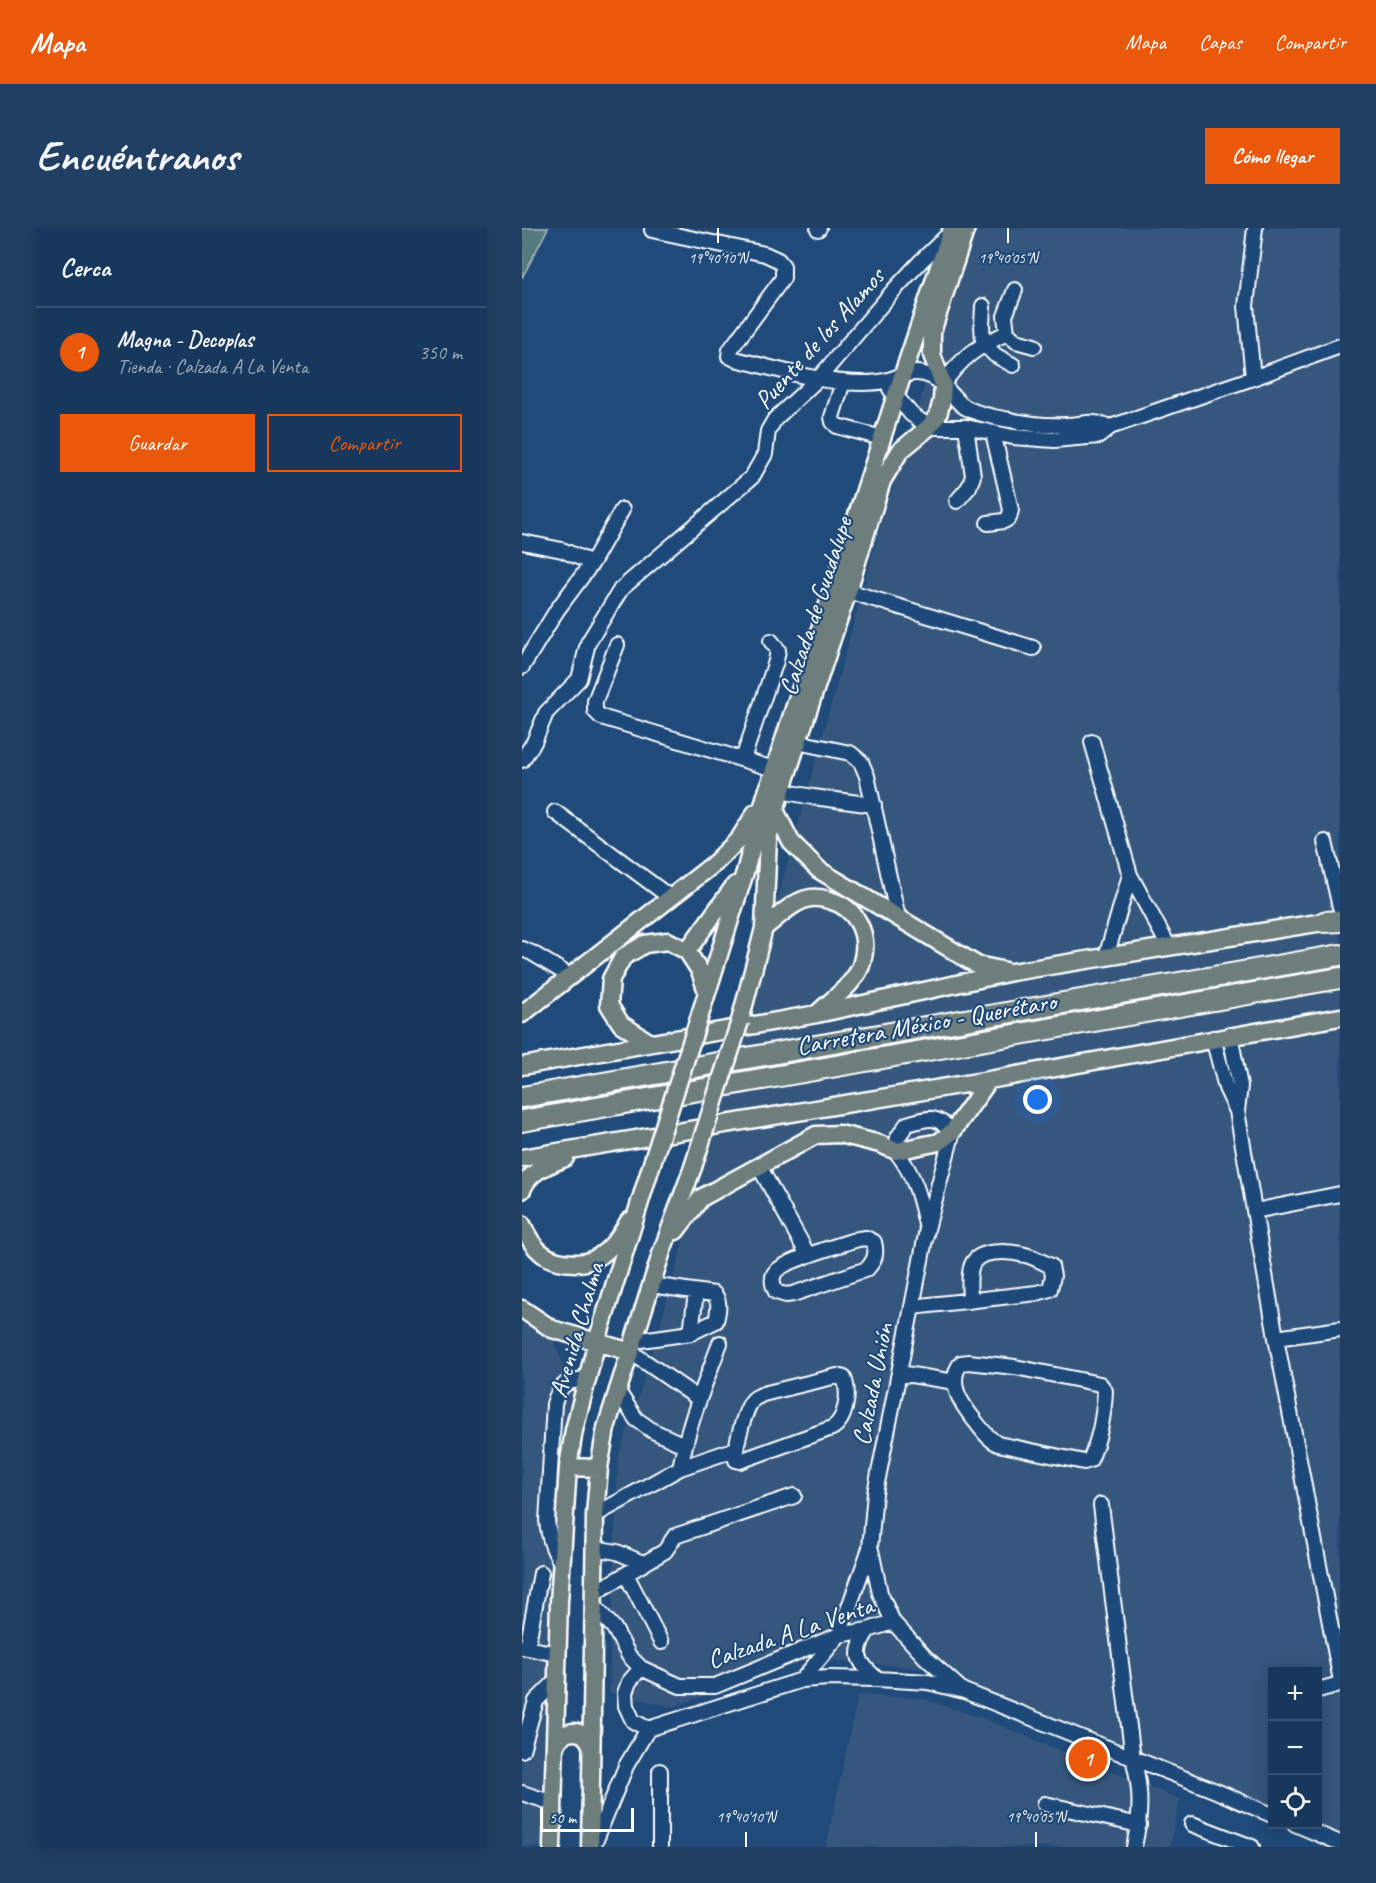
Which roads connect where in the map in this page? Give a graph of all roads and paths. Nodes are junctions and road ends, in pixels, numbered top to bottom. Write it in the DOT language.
graph roads {
  1 [pos="1255,228"];
  2 [pos="652,230"];
  3 [pos="957,230"];
  4 [pos="1015,290"];
  5 [pos="983,306"];
  6 [pos="1007,333"];
  7 [pos="983,344"];
  8 [pos="1034,346"];
  9 [pos="1340,346"];
  10 [pos="1012,365"];
  11 [pos="903,374"];
  12 [pos="819,378"];
  13 [pos="1253,378"];
  14 [pos="883,381"];
  15 [pos="843,382"];
  16 [pos="943,384"];
  17 [pos="896,394"];
  18 [pos="929,427"];
  19 [pos="966,427"];
  20 [pos="1110,427"];
  21 [pos="993,433"];
  22 [pos="882,438"];
  23 [pos="957,501"];
  24 [pos="622,510"];
  25 [pos="988,524"];
  26 [pos="522,542"];
  27 [pos="592,563"];
  28 [pos="848,591"];
  29 [pos="771,641"];
  30 [pos="617,645"];
  31 [pos="1033,648"];
  32 [pos="522,667"];
  33 [pos="797,742"];
  34 [pos="1092,742"];
  35 [pos="743,759"];
  36 [pos="522,760"];
  37 [pos="774,769"];
  38 [pos="781,791"];
  39 [pos="770,804"];
  40 [pos="874,805"];
  41 [pos="555,812"];
  42 [pos="1325,842"];
  43 [pos="745,872"];
  44 [pos="1130,875"];
  45 [pos="671,898"];
  46 [pos="1340,907"];
  47 [pos="898,918"];
  48 [pos="1335,921"];
  49 [pos="764,928"];
  50 [pos="1169,947"];
  51 [pos="522,949"];
  52 [pos="687,951"];
  53 [pos="1340,955"];
  54 [pos="1106,957"];
  55 [pos="1012,972"];
  56 [pos="570,976"];
  57 [pos="1340,978"];
  58 [pos="707,992"];
  59 [pos="522,1014"];
  60 [pos="817,1014"];
  61 [pos="1340,1017"];
  62 [pos="699,1018"];
  63 [pos="1221,1037"];
  64 [pos="648,1042"];
  65 [pos="522,1066"];
  66 [pos="989,1080"];
  67 [pos="522,1097"];
  68 [pos="522,1121"];
  69 [pos="953,1131"];
  70 [pos="588,1148"];
  71 [pos="896,1151"];
  72 [pos="522,1158"];
  73 [pos="759,1166"];
  74 [pos="522,1190"];
  75 [pos="1340,1194"];
  76 [pos="641,1202"];
  77 [pos="1255,1212"];
  78 [pos="522,1224"];
  79 [pos="927,1229"];
  80 [pos="662,1251"];
  81 [pos="808,1255"];
  82 [pos="651,1285"];
  83 [pos="696,1292"];
  84 [pos="970,1301"];
  85 [pos="912,1306"];
  86 [pos="522,1309"];
  87 [pos="1340,1329"];
  88 [pos="691,1333"];
  89 [pos="1276,1338"];
  90 [pos="597,1341"];
  91 [pos="720,1343"];
  92 [pos="632,1346"];
  93 [pos="899,1373"];
  94 [pos="588,1379"];
  95 [pos="955,1382"];
  96 [pos="617,1390"];
  97 [pos="699,1400"];
  98 [pos="684,1445"];
  99 [pos="736,1449"];
  100 [pos="599,1468"];
  101 [pos="680,1468"];
  102 [pos="568,1470"];
  103 [pos="550,1474"];
  104 [pos="794,1496"];
  105 [pos="1101,1505"];
  106 [pos="595,1515"];
  107 [pos="594,1548"];
  108 [pos="870,1548"];
  109 [pos="561,1562"];
  110 [pos="643,1563"];
  111 [pos="541,1574"];
  112 [pos="626,1574"];
  113 [pos="594,1600"];
  114 [pos="893,1622"];
  115 [pos="868,1630"];
  116 [pos="839,1635"];
  117 [pos="661,1642"];
  118 [pos="524,1647"];
  119 [pos="557,1654"];
  120 [pos="641,1668"];
  121 [pos="1340,1676"];
  122 [pos="877,1678"];
  123 [pos="802,1680"];
  124 [pos="555,1682"];
  125 [pos="1340,1684"];
  126 [pos="1322,1689"];
  127 [pos="964,1691"];
  128 [pos="648,1729"];
  129 [pos="591,1746"];
  130 [pos="555,1748"];
  131 [pos="522,1750"];
  132 [pos="1133,1758"];
  133 [pos="660,1771"];
  134 [pos="522,1793"];
  135 [pos="553,1803"];
  136 [pos="1045,1804"];
  137 [pos="1268,1813"];
  138 [pos="1192,1824"];
  139 [pos="1139,1825"];
  140 [pos="1303,1829"];
  141 [pos="1325,1842"];
  142 [pos="657,1844"];
  143 [pos="1340,1844"];
  144 [pos="552,1847"];
  145 [pos="592,1847"];
  146 [pos="1134,1847"];
  147 [pos="1252,1847"];
  1 -- 13 [label="street"];
  2 -- 12 [label="street"];
  3 -- 11 [label="main road, Calzada de Guadalupe"];
  3 -- 12 [label="street, Puente de los Alamos"];
  3 -- 16 [label="main road, Calzada de Guadalupe"];
  4 -- 6 [label="street"];
  5 -- 7 [label="street"];
  6 -- 7 [label="street"];
  6 -- 8 [label="street"];
  7 -- 10 [label="street"];
  7 -- 16 [label="street"];
  9 -- 13 [label="street"];
  11 -- 14 [label="street"];
  11 -- 16 [label="street"];
  11 -- 17 [label="main road, Calzada de Guadalupe"];
  12 -- 15 [label="street"];
  12 -- 36 [label="street, Puente de los Alamos"];
  13 -- 20 [label="street"];
  14 -- 15 [label="street"];
  14 -- 17 [label="street"];
  15 -- 22 [label="street"];
  16 -- 18 [label="main road, Calzada de Guadalupe"];
  16 -- 20 [label="street"];
  17 -- 18 [label="street"];
  17 -- 22 [label="main road, Calzada de Guadalupe"];
  18 -- 19 [label="street"];
  18 -- 28 [label="main road, Calzada de Guadalupe"];
  19 -- 21 [label="street"];
  19 -- 23 [label="street"];
  20 -- 21 [label="street"];
  21 -- 25 [label="street"];
  22 -- 37 [label="main road, Calzada de Guadalupe"];
  24 -- 27 [label="street"];
  26 -- 27 [label="street"];
  27 -- 32 [label="street"];
  28 -- 31 [label="street"];
  28 -- 33 [label="main road, Calzada de Guadalupe"];
  29 -- 35 [label="street"];
  30 -- 35 [label="street"];
  33 -- 38 [label="main road, Calzada de Guadalupe"];
  33 -- 40 [label="street"];
  34 -- 44 [label="street"];
  35 -- 37 [label="street"];
  37 -- 39 [label="main road, Calzada de Guadalupe"];
  38 -- 39 [label="main road, Calzada de Guadalupe"];
  38 -- 40 [label="street"];
  39 -- 43 [label="main road, Calzada de Guadalupe"];
  39 -- 45 [label="main road"];
  39 -- 47 [label="main road"];
  39 -- 49 [label="main road, Calzada de Guadalupe"];
  40 -- 47 [label="street"];
  41 -- 45 [label="street"];
  42 -- 46 [label="street"];
  43 -- 52 [label="main road"];
  43 -- 58 [label="main road, Calzada de Guadalupe"];
  44 -- 50 [label="street"];
  44 -- 54 [label="street"];
  45 -- 56 [label="main road"];
  47 -- 55 [label="main road"];
  48 -- 50 [label="main road"];
  49 -- 60 [label="main road"];
  49 -- 80 [label="main road, Calzada de Guadalupe, bridge"];
  50 -- 54 [label="main road"];
  51 -- 56 [label="street"];
  52 -- 58 [label="main road"];
  52 -- 64 [label="main road"];
  53 -- 67 [label="highway, Carretera México - Querétaro"];
  54 -- 55 [label="main road"];
  55 -- 60 [label="main road"];
  56 -- 59 [label="main road"];
  57 -- 68 [label="highway, Carretera México - Querétaro"];
  58 -- 62 [label="main road, Calzada de Guadalupe"];
  60 -- 64 [label="main road"];
  61 -- 63 [label="main road"];
  62 -- 76 [label="main road, Avenida Chalma, bridge"];
  63 -- 66 [label="main road"];
  63 -- 77 [label="street"];
  64 -- 65 [label="main road"];
  66 -- 69 [label="main road"];
  66 -- 70 [label="main road"];
  69 -- 71 [label="main road"];
  69 -- 71 [label="street"];
  69 -- 79 [label="street, Calzada Unión"];
  70 -- 72 [label="main road"];
  70 -- 74 [label="main road"];
  71 -- 73 [label="main road"];
  71 -- 79 [label="street, Calzada Unión"];
  73 -- 80 [label="main road"];
  73 -- 81 [label="street"];
  75 -- 77 [label="street"];
  76 -- 78 [label="main road"];
  76 -- 90 [label="main road, Avenida Chalma"];
  77 -- 89 [label="street"];
  79 -- 85 [label="street, Calzada Unión"];
  80 -- 82 [label="main road"];
  81 -- 81 [label="street"];
  82 -- 83 [label="street"];
  82 -- 92 [label="main road"];
  83 -- 88 [label="street"];
  83 -- 88 [label="street"];
  84 -- 84 [label="street"];
  84 -- 85 [label="street"];
  85 -- 93 [label="street, Calzada Unión"];
  86 -- 90 [label="main road"];
  87 -- 89 [label="street"];
  88 -- 92 [label="street"];
  89 -- 121 [label="street"];
  90 -- 92 [label="main road"];
  90 -- 94 [label="main road, Avenida Chalma"];
  91 -- 97 [label="street"];
  92 -- 96 [label="main road"];
  92 -- 97 [label="street"];
  93 -- 95 [label="street"];
  93 -- 108 [label="street, Calzada Unión"];
  94 -- 102 [label="main road, Avenida Chalma"];
  94 -- 103 [label="street"];
  95 -- 95 [label="street"];
  96 -- 98 [label="street"];
  96 -- 100 [label="main road"];
  97 -- 98 [label="street"];
  98 -- 101 [label="street"];
  99 -- 99 [label="street"];
  99 -- 101 [label="street"];
  100 -- 102 [label="main road"];
  100 -- 106 [label="main road"];
  101 -- 106 [label="street"];
  102 -- 103 [label="street"];
  102 -- 109 [label="main road, Avenida Chalma"];
  103 -- 109 [label="street"];
  104 -- 110 [label="street"];
  105 -- 132 [label="street"];
  106 -- 107 [label="main road"];
  107 -- 110 [label="street"];
  107 -- 113 [label="main road"];
  108 -- 114 [label="street, Calzada Unión"];
  108 -- 116 [label="street, Calzada Unión"];
  109 -- 119 [label="main road, Avenida Chalma"];
  110 -- 112 [label="street"];
  111 -- 118 [label="street"];
  112 -- 113 [label="street"];
  112 -- 117 [label="street"];
  113 -- 120 [label="street, Calzada A La Venta"];
  113 -- 129 [label="main road"];
  114 -- 115 [label="street, Calzada A La Venta"];
  114 -- 127 [label="street, Calzada Unión"];
  115 -- 116 [label="street, Calzada A La Venta"];
  115 -- 122 [label="street"];
  116 -- 120 [label="street, Calzada A La Venta"];
  116 -- 123 [label="street, Calzada Unión"];
  118 -- 119 [label="street"];
  119 -- 124 [label="main road, Avenida Chalma"];
  120 -- 128 [label="street"];
  122 -- 123 [label="street, Calzada A La Venta"];
  122 -- 127 [label="street, Calzada A La Venta"];
  123 -- 128 [label="street, Calzada A La Venta"];
  124 -- 130 [label="main road, Avenida Chalma"];
  124 -- 131 [label="street"];
  125 -- 126 [label="street"];
  127 -- 132 [label="street, Calzada A La Venta"];
  128 -- 145 [label="street"];
  129 -- 130 [label="main road"];
  129 -- 145 [label="main road"];
  130 -- 135 [label="main road, Avenida Chalma"];
  132 -- 137 [label="street, Calzada A La Venta"];
  132 -- 139 [label="street"];
  133 -- 142 [label="street"];
  134 -- 135 [label="street"];
  135 -- 144 [label="main road, Avenida Chalma"];
  136 -- 139 [label="street"];
  138 -- 147 [label="street"];
  139 -- 146 [label="street"];
  140 -- 141 [label="street"];
  141 -- 143 [label="street"];
}
